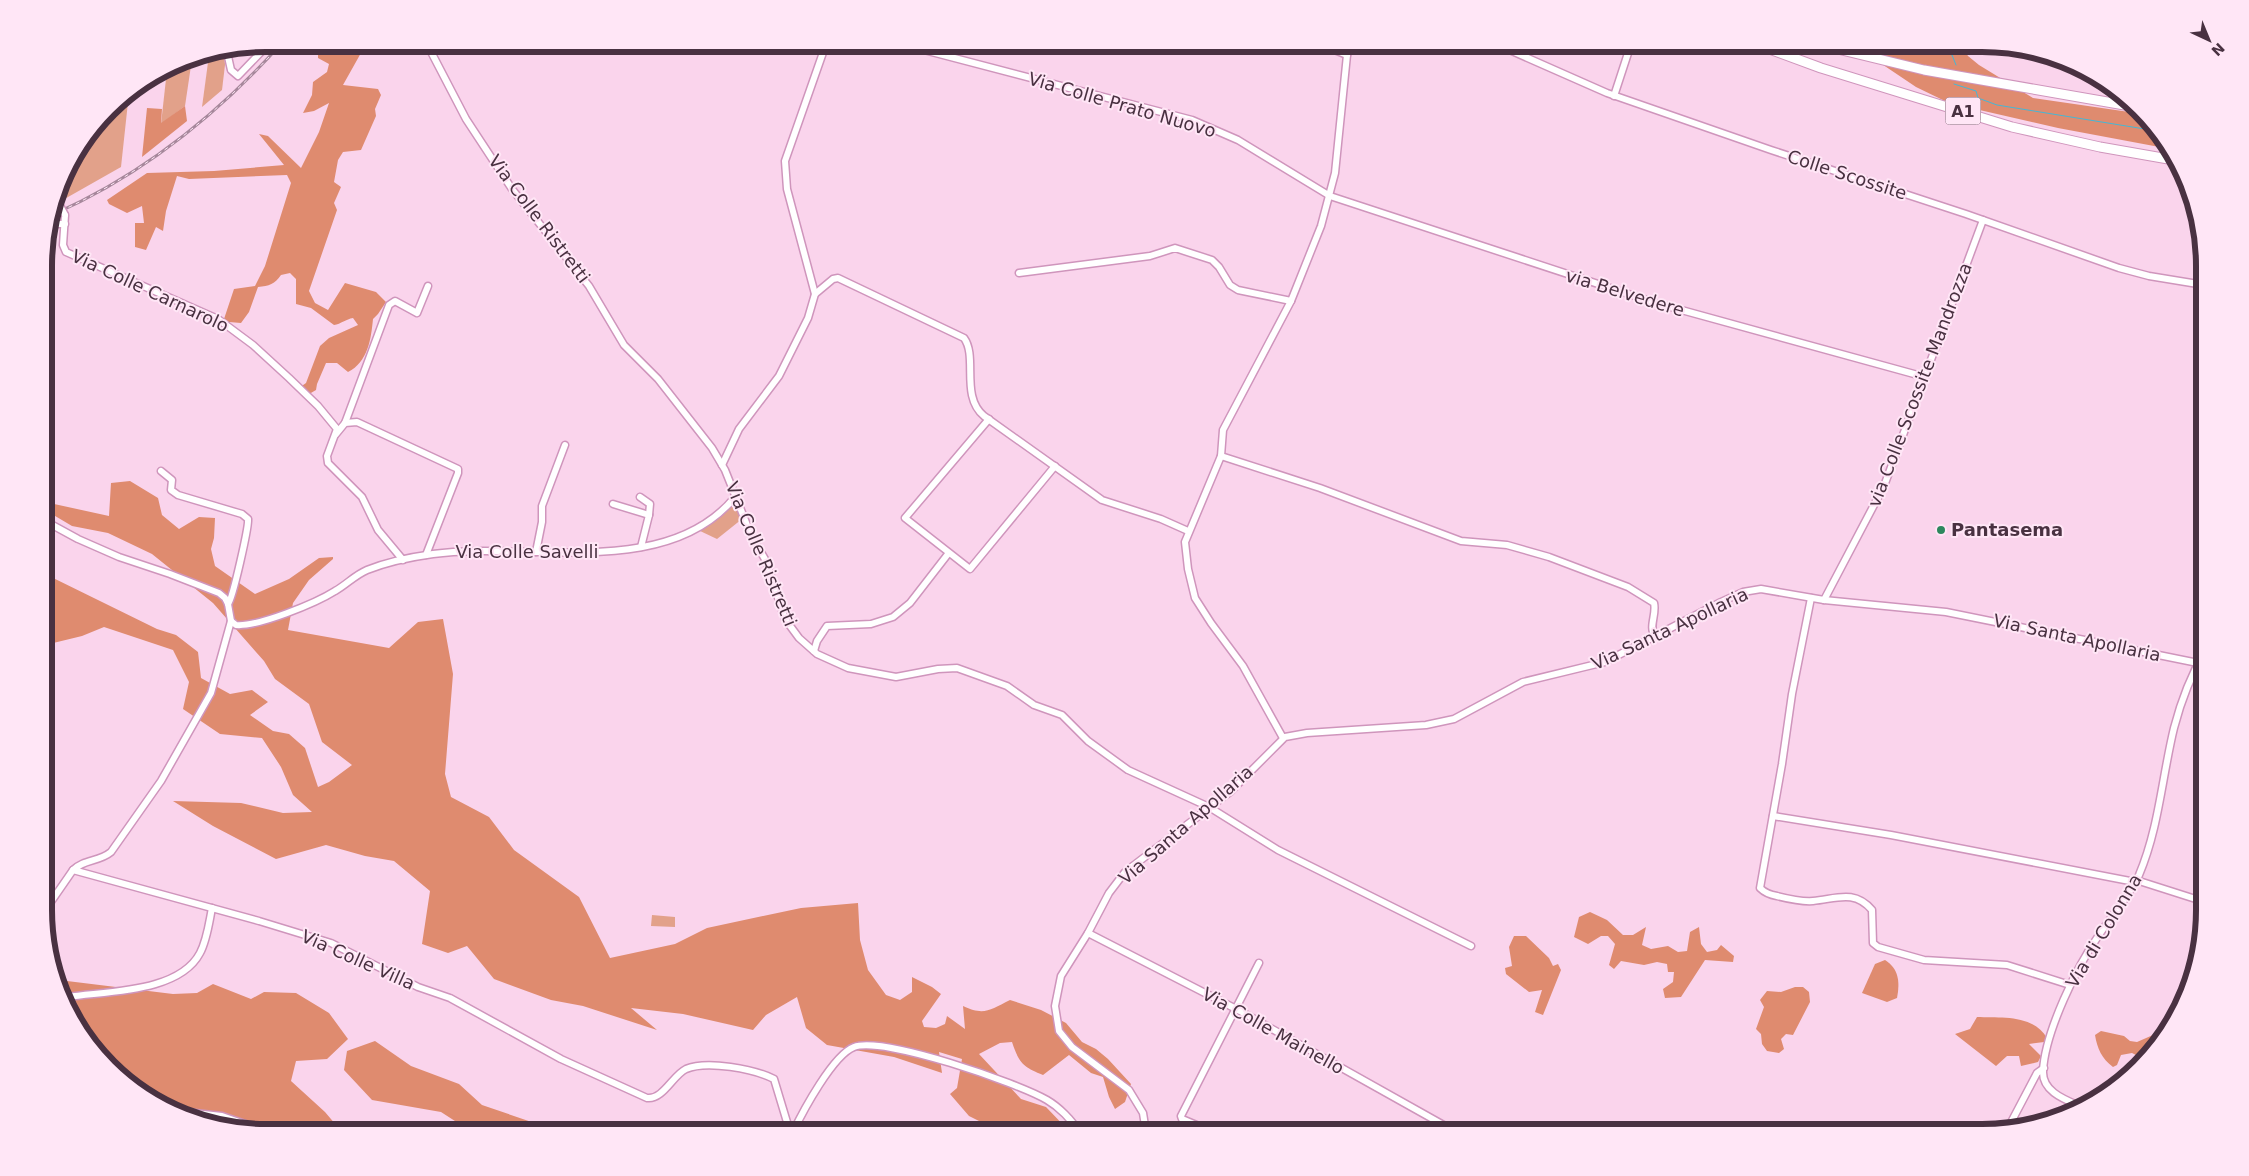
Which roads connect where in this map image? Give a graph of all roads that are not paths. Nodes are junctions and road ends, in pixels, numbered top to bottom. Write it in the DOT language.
graph roads {
  1 [pos="261,52"];
  2 [pos="431,52"];
  3 [pos="823,52"];
  4 [pos="931,52"];
  5 [pos="1340,52"];
  6 [pos="1348,52"];
  7 [pos="1514,52"];
  8 [pos="1628,52"];
  9 [pos="1778,52"];
  10 [pos="1850,52"];
  11 [pos="1347,55"];
  12 [pos="228,56"];
  13 [pos="1614,96"];
  14 [pos="2122,105"];
  15 [pos="2167,159"];
  16 [pos="1330,196"];
  17 [pos="61,207"];
  18 [pos="1983,220"];
  19 [pos="57,224"];
  20 [pos="65,224"];
  21 [pos="1019,274"];
  22 [pos="2197,284"];
  23 [pos="428,286"];
  24 [pos="815,294"];
  25 [pos="1291,300"];
  26 [pos="1925,377"];
  27 [pos="989,419"];
  28 [pos="346,423"];
  29 [pos="335,435"];
  30 [pos="565,445"];
  31 [pos="1221,456"];
  32 [pos="722,465"];
  33 [pos="1055,466"];
  34 [pos="161,472"];
  35 [pos="640,496"];
  36 [pos="735,497"];
  37 [pos="612,504"];
  38 [pos="648,515"];
  39 [pos="52,525"];
  40 [pos="1188,531"];
  41 [pos="641,547"];
  42 [pos="536,552"];
  43 [pos="948,554"];
  44 [pos="426,555"];
  45 [pos="403,560"];
  46 [pos="1811,598"];
  47 [pos="1824,600"];
  48 [pos="228,604"];
  49 [pos="231,621"];
  50 [pos="1655,636"];
  51 [pos="814,651"];
  52 [pos="2197,663"];
  53 [pos="2197,666"];
  54 [pos="1283,738"];
  55 [pos="1210,807"];
  56 [pos="1772,816"];
  57 [pos="73,870"];
  58 [pos="2136,881"];
  59 [pos="52,900"];
  60 [pos="2197,900"];
  61 [pos="212,908"];
  62 [pos="1088,933"];
  63 [pos="1471,946"];
  64 [pos="1259,963"];
  65 [pos="2070,985"];
  66 [pos="71,996"];
  67 [pos="1235,1009"];
  68 [pos="2044,1068"];
  69 [pos="2074,1102"];
  70 [pos="203,1114"];
  71 [pos="232,1119"];
  72 [pos="241,1122"];
  73 [pos="2011,1122"];
  74 [pos="788,1124"];
  75 [pos="796,1124"];
  76 [pos="1072,1124"];
  77 [pos="1145,1124"];
  78 [pos="1194,1124"];
  79 [pos="1442,1124"];
  1 -- 12 [label="street"];
  2 -- 32 [label="street, Via Colle Ristretti"];
  3 -- 24 [label="street"];
  4 -- 16 [label="street, Via Colle Prato Nuovo"];
  5 -- 11 [label="street"];
  6 -- 11 [label="street"];
  7 -- 13 [label="street, Colle Scossite"];
  8 -- 13 [label="street"];
  9 -- 15 [label="highway, A1"];
  10 -- 14 [label="highway, A1"];
  11 -- 16 [label="street"];
  13 -- 18 [label="street, Colle Scossite"];
  16 -- 25 [label="street"];
  16 -- 26 [label="street, via Belvedere"];
  17 -- 20 [label="street, bridge"];
  18 -- 22 [label="street, Colle Scossite"];
  18 -- 26 [label="street, via Colle Scossite Mandrozza"];
  19 -- 20 [label="street"];
  20 -- 29 [label="street, Via Colle Carnarolo"];
  21 -- 25 [label="street"];
  23 -- 28 [label="street"];
  24 -- 27 [label="street"];
  24 -- 32 [label="street"];
  25 -- 31 [label="street"];
  26 -- 47 [label="street, via Colle Scossite Mandrozza"];
  27 -- 33 [label="street"];
  27 -- 43 [label="street"];
  28 -- 29 [label="street"];
  28 -- 44 [label="street"];
  29 -- 45 [label="street"];
  30 -- 42 [label="street"];
  31 -- 40 [label="street"];
  31 -- 50 [label="street"];
  32 -- 36 [label="street, Via Colle Ristretti"];
  33 -- 40 [label="street"];
  33 -- 43 [label="street"];
  34 -- 48 [label="street"];
  35 -- 38 [label="street"];
  36 -- 41 [label="street, Via Colle Savelli"];
  36 -- 51 [label="street, Via Colle Ristretti"];
  37 -- 38 [label="street"];
  38 -- 41 [label="street"];
  39 -- 48 [label="street"];
  40 -- 54 [label="street"];
  41 -- 42 [label="street, Via Colle Savelli"];
  42 -- 44 [label="street, Via Colle Savelli"];
  43 -- 51 [label="street"];
  44 -- 45 [label="street, Via Colle Savelli"];
  45 -- 49 [label="street, Via Colle Savelli"];
  46 -- 47 [label="street, Via Santa Apollaria"];
  46 -- 50 [label="street, Via Santa Apollaria"];
  46 -- 56 [label="street"];
  47 -- 52 [label="street, Via Santa Apollaria"];
  48 -- 49 [label="street"];
  49 -- 57 [label="street"];
  50 -- 54 [label="street, Via Santa Apollaria"];
  51 -- 55 [label="street, Via Colle Ristretti"];
  53 -- 58 [label="street, Via di Colonna"];
  54 -- 55 [label="street, Via Santa Apollaria"];
  55 -- 62 [label="street, Via Santa Apollaria"];
  55 -- 63 [label="street, Via Colle Ristretti"];
  56 -- 58 [label="street"];
  56 -- 65 [label="street"];
  57 -- 59 [label="street"];
  57 -- 61 [label="street, Via Colle Villa"];
  58 -- 60 [label="street"];
  58 -- 65 [label="street, Via di Colonna"];
  61 -- 66 [label="street"];
  61 -- 74 [label="street, Via Colle Villa"];
  62 -- 67 [label="street, Via Colle Mainello"];
  62 -- 77 [label="street, Via Santa Apollaria"];
  64 -- 67 [label="street"];
  65 -- 68 [label="street, Via di Colonna"];
  67 -- 78 [label="street"];
  67 -- 79 [label="street, Via Colle Mainello"];
  68 -- 69 [label="street"];
  68 -- 73 [label="street"];
  70 -- 71 [label="street"];
  71 -- 72 [label="street"];
  75 -- 76 [label="street"];
}
